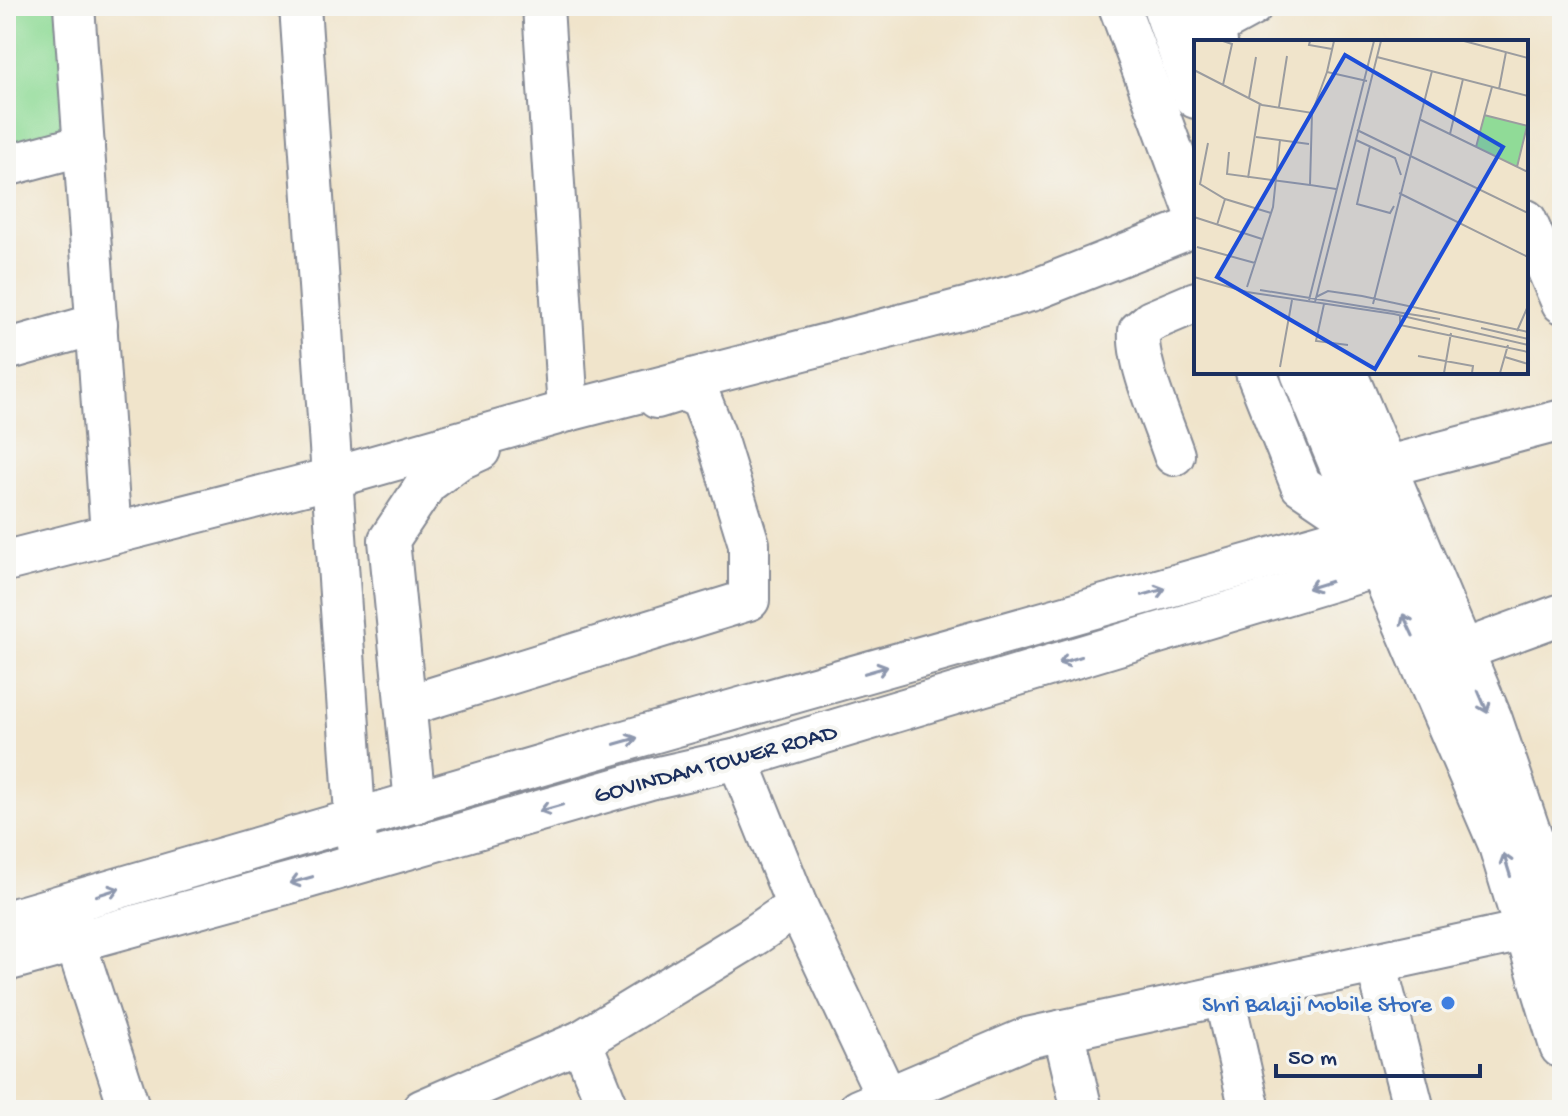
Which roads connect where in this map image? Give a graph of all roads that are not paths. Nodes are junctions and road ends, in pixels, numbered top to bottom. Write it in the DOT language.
graph roads {
  1 [pos="74,6"];
  2 [pos="300,6"];
  3 [pos="543,6"];
  4 [pos="1119,6"];
  5 [pos="1165,6"];
  6 [pos="1252,6"];
  7 [pos="1209,26"];
  8 [pos="1194,90"];
  9 [pos="84,145"];
  10 [pos="6,166"];
  11 [pos="1194,209"];
  12 [pos="1528,225"];
  13 [pos="1194,227"];
  14 [pos="1194,303"];
  15 [pos="1562,303"];
  16 [pos="97,324"];
  17 [pos="6,350"];
  18 [pos="1257,374"];
  19 [pos="1304,374"];
  20 [pos="1345,374"];
  21 [pos="568,411"];
  22 [pos="1562,420"];
  23 [pos="1324,423"];
  24 [pos="1284,442"];
  25 [pos="1174,455"];
  26 [pos="1384,467"];
  27 [pos="332,478"];
  28 [pos="111,534"];
  29 [pos="1394,544"];
  30 [pos="6,561"];
  31 [pos="1562,614"];
  32 [pos="1461,651"];
  33 [pos="406,706"];
  34 [pos="738,759"];
  35 [pos="415,803"];
  36 [pos="356,819"];
  37 [pos="357,864"];
  38 [pos="797,906"];
  39 [pos="6,921"];
  40 [pos="71,923"];
  41 [pos="1545,931"];
  42 [pos="6,961"];
  43 [pos="1376,963"];
  44 [pos="1224,996"];
  45 [pos="1063,1030"];
  46 [pos="581,1041"];
  47 [pos="1562,1046"];
  48 [pos="880,1105"];
  49 [pos="130,1110"];
  50 [pos="422,1110"];
  51 [pos="609,1110"];
  52 [pos="1082,1110"];
  53 [pos="1250,1110"];
  54 [pos="1414,1110"];
  1 -- 9 [label="street"];
  2 -- 27 [label="street"];
  3 -- 21 [label="street"];
  4 -- 11 [label="street"];
  5 -- 8 [label="main road"];
  6 -- 7 [label="street"];
  9 -- 10 [label="street"];
  9 -- 16 [label="street"];
  12 -- 15 [label="street"];
  13 -- 21 [label="street"];
  14 -- 25 [label="street"];
  16 -- 17 [label="street"];
  16 -- 28 [label="street"];
  18 -- 24 [label="street"];
  19 -- 23 [label="main road"];
  20 -- 26 [label="main road"];
  21 -- 27 [label="street"];
  22 -- 26 [label="street"];
  23 -- 24 [label="street"];
  23 -- 29 [label="main road"];
  24 -- 29 [label="street"];
  26 -- 29 [label="main road"];
  27 -- 28 [label="street"];
  27 -- 36 [label="street"];
  28 -- 30 [label="street"];
  29 -- 32 [label="main road"];
  29 -- 34 [label="street, GOVINDAM TOWER ROAD, one-way"];
  35 -- 29 [label="street, GOVINDAM TOWER ROAD, one-way"];
  41 -- 29 [label="main road, one-way"];
  31 -- 32 [label="street"];
  32 -- 41 [label="main road, one-way"];
  33 -- 33 [label="street"];
  33 -- 35 [label="street"];
  34 -- 37 [label="street, GOVINDAM TOWER ROAD, one-way"];
  34 -- 38 [label="street"];
  35 -- 36 [label="street, GOVINDAM TOWER ROAD"];
  36 -- 37 [label="street"];
  40 -- 36 [label="street, GOVINDAM TOWER ROAD, one-way"];
  37 -- 40 [label="street, GOVINDAM TOWER ROAD, one-way"];
  38 -- 46 [label="street"];
  38 -- 48 [label="street"];
  39 -- 40 [label="street, GOVINDAM TOWER ROAD"];
  40 -- 42 [label="street, GOVINDAM TOWER ROAD"];
  40 -- 49 [label="street"];
  41 -- 43 [label="street"];
  41 -- 47 [label="main road"];
  43 -- 44 [label="street"];
  43 -- 54 [label="street"];
  44 -- 45 [label="street"];
  44 -- 53 [label="street"];
  45 -- 48 [label="street"];
  45 -- 52 [label="street"];
  46 -- 50 [label="street"];
  46 -- 51 [label="street"];
}
